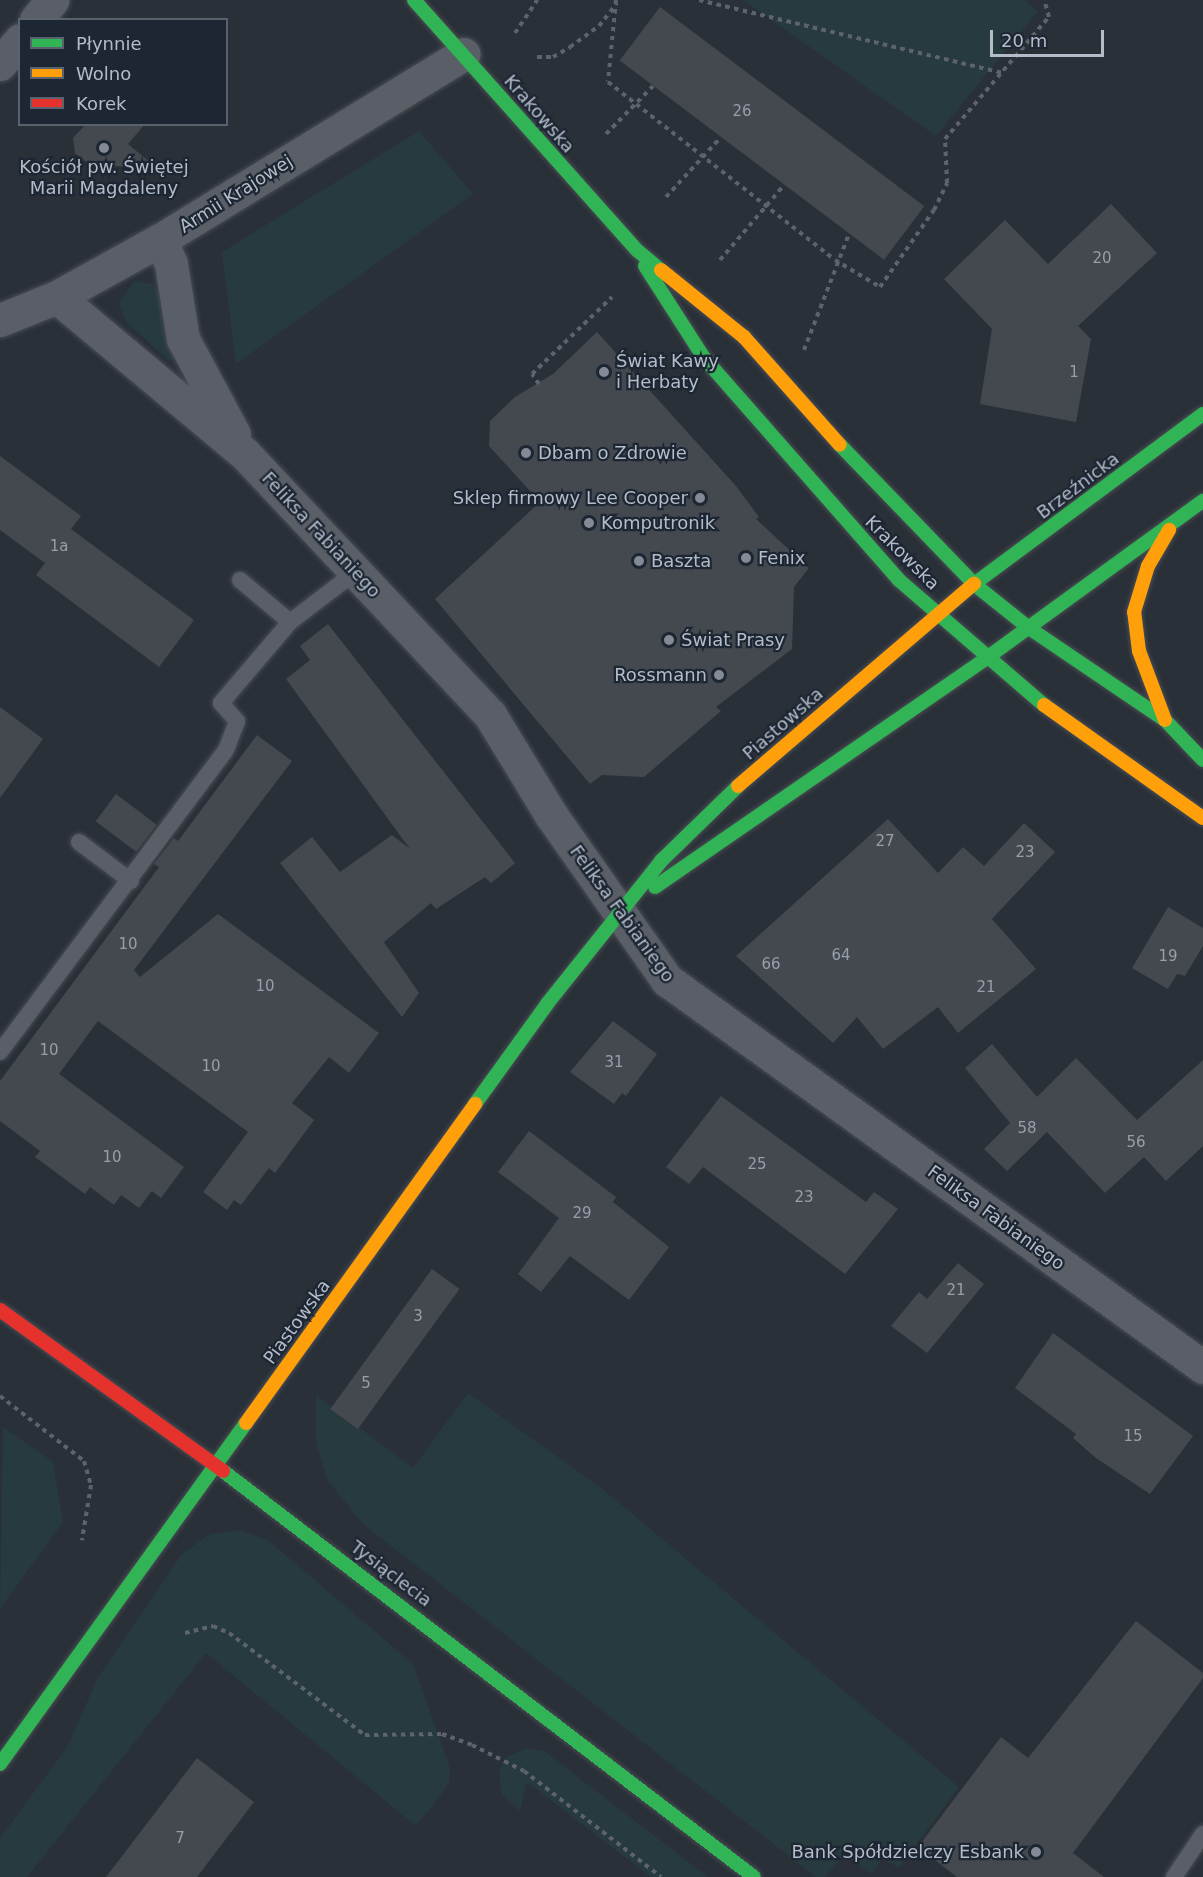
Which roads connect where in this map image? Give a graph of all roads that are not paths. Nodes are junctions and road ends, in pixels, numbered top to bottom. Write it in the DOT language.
graph roads {
  1 [pos="52,0"];
  2 [pos="414,0"];
  3 [pos="38,18"];
  4 [pos="18,42"];
  5 [pos="464,54"];
  6 [pos="0,64"];
  7 [pos="160,240"];
  8 [pos="638,251"];
  9 [pos="57,297"];
  10 [pos="0,320"];
  11 [pos="1203,414"];
  12 [pos="245,454"];
  13 [pos="1203,501"];
  14 [pos="1172,524"];
  15 [pos="354,573"];
  16 [pos="240,580"];
  17 [pos="974,584"];
  18 [pos="938,614"];
  19 [pos="290,622"];
  20 [pos="1029,628"];
  21 [pos="988,657"];
  22 [pos="1165,720"];
  23 [pos="1203,760"];
  24 [pos="1203,818"];
  25 [pos="79,842"];
  26 [pos="131,881"];
  27 [pos="624,911"];
  28 [pos="0,1052"];
  29 [pos="0,1310"];
  30 [pos="1203,1367"];
  31 [pos="217,1466"];
  32 [pos="0,1764"];
  33 [pos="1203,1834"];
  34 [pos="754,1877"];
  35 [pos="1174,1877"];
  1 -- 3 [label="street"];
  2 -- 5 [label="street, Krakowska"];
  4 -- 6 [label="street"];
  5 -- 7 [label="street, Armii Krajowej"];
  5 -- 8 [label="street, Krakowska"];
  7 -- 9 [label="street, Armii Krajowej"];
  7 -- 12 [label="street, Feliksa Fabianiego"];
  8 -- 17 [label="street, Krakowska"];
  8 -- 18 [label="street, Krakowska"];
  9 -- 10 [label="street, Armii Krajowej"];
  9 -- 12 [label="street, Feliksa Fabianiego"];
  11 -- 17 [label="street, Brzeźnicka"];
  12 -- 15 [label="street, Feliksa Fabianiego"];
  13 -- 14 [label="street"];
  14 -- 20 [label="street"];
  14 -- 22 [label="street"];
  15 -- 19 [label="lane"];
  15 -- 27 [label="street, Feliksa Fabianiego"];
  16 -- 19 [label="lane"];
  17 -- 18 [label="street, Piastowska"];
  17 -- 20 [label="street, Krakowska"];
  18 -- 21 [label="street, Krakowska"];
  18 -- 27 [label="street, Piastowska"];
  19 -- 26 [label="lane"];
  20 -- 21 [label="street"];
  20 -- 22 [label="street, Krakowska"];
  21 -- 24 [label="street, Krakowska"];
  21 -- 27 [label="street, Piastowska"];
  22 -- 23 [label="street, Krakowska"];
  25 -- 26 [label="lane"];
  26 -- 28 [label="lane"];
  27 -- 30 [label="street, Feliksa Fabianiego"];
  27 -- 31 [label="street, Piastowska"];
  29 -- 31 [label="street, Tysiąclecia"];
  31 -- 32 [label="street, Piastowska"];
  31 -- 34 [label="street, Tysiąclecia"];
  33 -- 35 [label="lane"];
}
